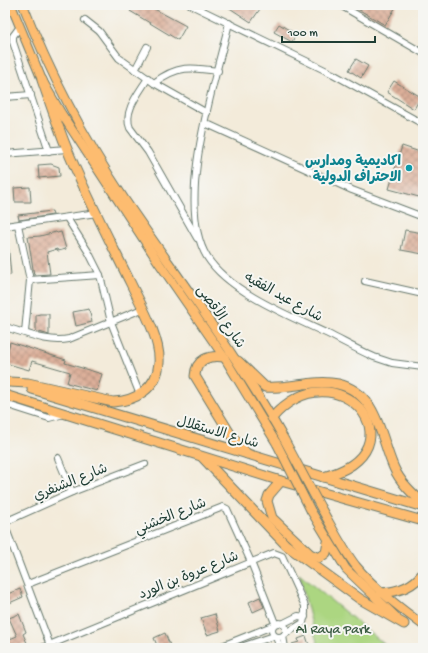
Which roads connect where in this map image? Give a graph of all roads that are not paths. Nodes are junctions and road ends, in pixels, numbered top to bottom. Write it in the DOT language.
graph roads {
  1 [pos="12,5"];
  2 [pos="23,5"];
  3 [pos="191,5"];
  4 [pos="340,5"];
  5 [pos="86,20"];
  6 [pos="229,23"];
  7 [pos="19,28"];
  8 [pos="147,47"];
  9 [pos="423,53"];
  10 [pos="135,70"];
  11 [pos="218,71"];
  12 [pos="148,78"];
  13 [pos="42,80"];
  14 [pos="154,83"];
  15 [pos="31,95"];
  16 [pos="5,97"];
  17 [pos="207,113"];
  18 [pos="205,123"];
  19 [pos="423,124"];
  20 [pos="67,149"];
  21 [pos="49,151"];
  22 [pos="5,154"];
  23 [pos="97,213"];
  24 [pos="423,217"];
  25 [pos="67,218"];
  26 [pos="18,225"];
  27 [pos="5,226"];
  28 [pos="202,247"];
  29 [pos="100,275"];
  30 [pos="30,280"];
  31 [pos="365,281"];
  32 [pos="423,294"];
  33 [pos="142,309"];
  34 [pos="111,322"];
  35 [pos="5,327"];
  36 [pos="25,332"];
  37 [pos="224,357"];
  38 [pos="238,360"];
  39 [pos="423,367"];
  40 [pos="7,382"];
  41 [pos="5,395"];
  42 [pos="140,395"];
  43 [pos="5,404"];
  44 [pos="64,414"];
  45 [pos="272,418"];
  46 [pos="280,441"];
  47 [pos="246,454"];
  48 [pos="202,457"];
  49 [pos="58,458"];
  50 [pos="145,464"];
  51 [pos="323,477"];
  52 [pos="281,481"];
  53 [pos="72,492"];
  54 [pos="423,504"];
  55 [pos="423,507"];
  56 [pos="420,520"];
  57 [pos="5,522"];
  58 [pos="5,526"];
  59 [pos="423,527"];
  60 [pos="328,542"];
  61 [pos="251,562"];
  62 [pos="423,574"];
  63 [pos="28,584"];
  64 [pos="381,592"];
  65 [pos="304,617"];
  66 [pos="277,624"];
  67 [pos="404,624"];
  68 [pos="423,625"];
  69 [pos="284,635"];
  70 [pos="275,637"];
  71 [pos="51,646"];
  72 [pos="42,648"];
  73 [pos="217,648"];
  74 [pos="238,648"];
  75 [pos="280,648"];
  76 [pos="285,648"];
  1 -- 7 [label="main road, شارع الأقصى"];
  2 -- 38 [label="main road, شارع الأقصى"];
  3 -- 6 [label="street"];
  4 -- 9 [label="street"];
  5 -- 10 [label="street"];
  6 -- 11 [label="street, شارع عيد الفقيه"];
  6 -- 19 [label="street"];
  7 -- 13 [label="main road, شارع الأقصى"];
  7 -- 15 [label="street"];
  8 -- 10 [label="street"];
  10 -- 12 [label="street"];
  11 -- 14 [label="street"];
  11 -- 17 [label="street, شارع عيد الفقيه"];
  12 -- 14 [label="street"];
  12 -- 28 [label="street"];
  13 -- 20 [label="highway"];
  13 -- 37 [label="main road, شارع الأقصى"];
  14 -- 17 [label="street"];
  15 -- 16 [label="street"];
  15 -- 21 [label="street"];
  17 -- 18 [label="street, شارع عيد الفقيه"];
  18 -- 24 [label="street"];
  18 -- 28 [label="street, شارع عيد الفقيه"];
  20 -- 21 [label="street"];
  20 -- 23 [label="highway"];
  21 -- 22 [label="street"];
  23 -- 25 [label="street"];
  23 -- 33 [label="highway"];
  25 -- 26 [label="street"];
  25 -- 29 [label="street"];
  26 -- 27 [label="street"];
  26 -- 30 [label="street"];
  28 -- 39 [label="street, شارع عيد الفقيه"];
  29 -- 30 [label="street"];
  29 -- 34 [label="street"];
  30 -- 36 [label="street"];
  31 -- 32 [label="street"];
  33 -- 34 [label="street"];
  33 -- 42 [label="highway"];
  34 -- 36 [label="street"];
  34 -- 42 [label="street"];
  35 -- 36 [label="street"];
  37 -- 46 [label="main road, شارع الأقصى"];
  37 -- 47 [label="highway"];
  38 -- 45 [label="main road, شارع الأقصى"];
  38 -- 54 [label="highway"];
  40 -- 42 [label="highway"];
  40 -- 47 [label="highway, شارع الاستقلال"];
  41 -- 44 [label="highway, شارع الاستقلال"];
  43 -- 44 [label="street"];
  44 -- 48 [label="highway, شارع الاستقلال"];
  45 -- 46 [label="main road, شارع الأقصى"];
  45 -- 51 [label="highway"];
  46 -- 60 [label="main road, شارع الأقصى, bridge"];
  46 -- 64 [label="main road, شارع الأقصى, bridge"];
  47 -- 51 [label="highway, شارع الاستقلال"];
  48 -- 52 [label="highway, شارع الاستقلال"];
  48 -- 67 [label="highway"];
  49 -- 53 [label="street"];
  50 -- 53 [label="street, شارع الشنفري"];
  51 -- 55 [label="highway, شارع الاستقلال"];
  52 -- 56 [label="highway, شارع الاستقلال"];
  52 -- 60 [label="highway"];
  53 -- 57 [label="street, شارع الشنفري"];
  56 -- 59 [label="highway"];
  58 -- 63 [label="street"];
  60 -- 67 [label="main road, شارع الأقصى"];
  61 -- 63 [label="street, شارع الخشني"];
  61 -- 65 [label="street, شارع عروة بن الورد"];
  61 -- 66 [label="street, شارع الخشني"];
  61 -- 71 [label="street, شارع عروة بن الورد"];
  62 -- 64 [label="highway"];
  63 -- 71 [label="street"];
  64 -- 68 [label="main road, شارع الأقصى"];
  65 -- 66 [label="street"];
  65 -- 69 [label="street"];
  66 -- 69 [label="street"];
  66 -- 70 [label="street"];
  66 -- 73 [label="street"];
  69 -- 70 [label="street"];
  69 -- 76 [label="street"];
  70 -- 74 [label="street"];
  70 -- 75 [label="street"];
  71 -- 72 [label="street, شارع عروة بن الورد"];
}
